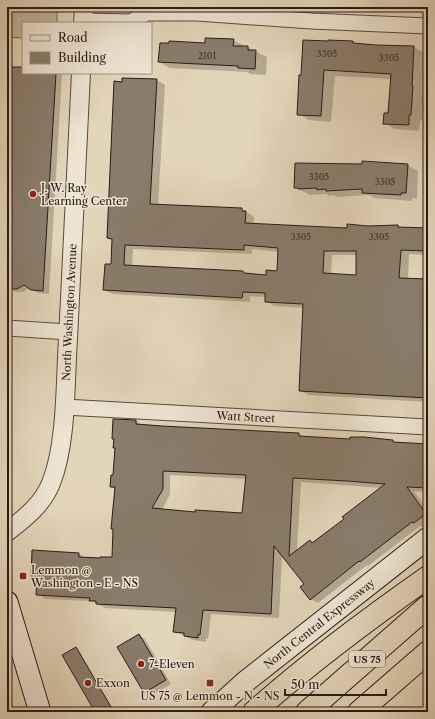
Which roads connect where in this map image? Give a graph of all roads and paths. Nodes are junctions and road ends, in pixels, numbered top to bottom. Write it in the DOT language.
graph roads {
  1 [pos="277,13"];
  2 [pos="83,17"];
  3 [pos="428,26"];
  4 [pos="81,74"];
  5 [pos="7,328"];
  6 [pos="68,332"];
  7 [pos="64,407"];
  8 [pos="428,427"];
  9 [pos="7,532"];
  10 [pos="428,538"];
  11 [pos="428,577"];
  12 [pos="7,602"];
  13 [pos="428,606"];
  14 [pos="428,652"];
  15 [pos="40,712"];
  16 [pos="212,712"];
  17 [pos="254,712"];
  18 [pos="307,712"];
  19 [pos="359,712"];
  1 -- 2 [label="street"];
  1 -- 3 [label="street"];
  4 -- 6 [label="street, North Washington Avenue"];
  5 -- 6 [label="street"];
  6 -- 7 [label="street, North Washington Avenue"];
  7 -- 8 [label="street, Watt Street"];
  7 -- 9 [label="street, North Washington Avenue"];
  10 -- 16 [label="main road, North Central Expressway"];
  11 -- 17 [label="highway"];
  12 -- 15 [label="main road"];
  13 -- 18 [label="highway, US 75"];
  14 -- 19 [label="highway"];
}
